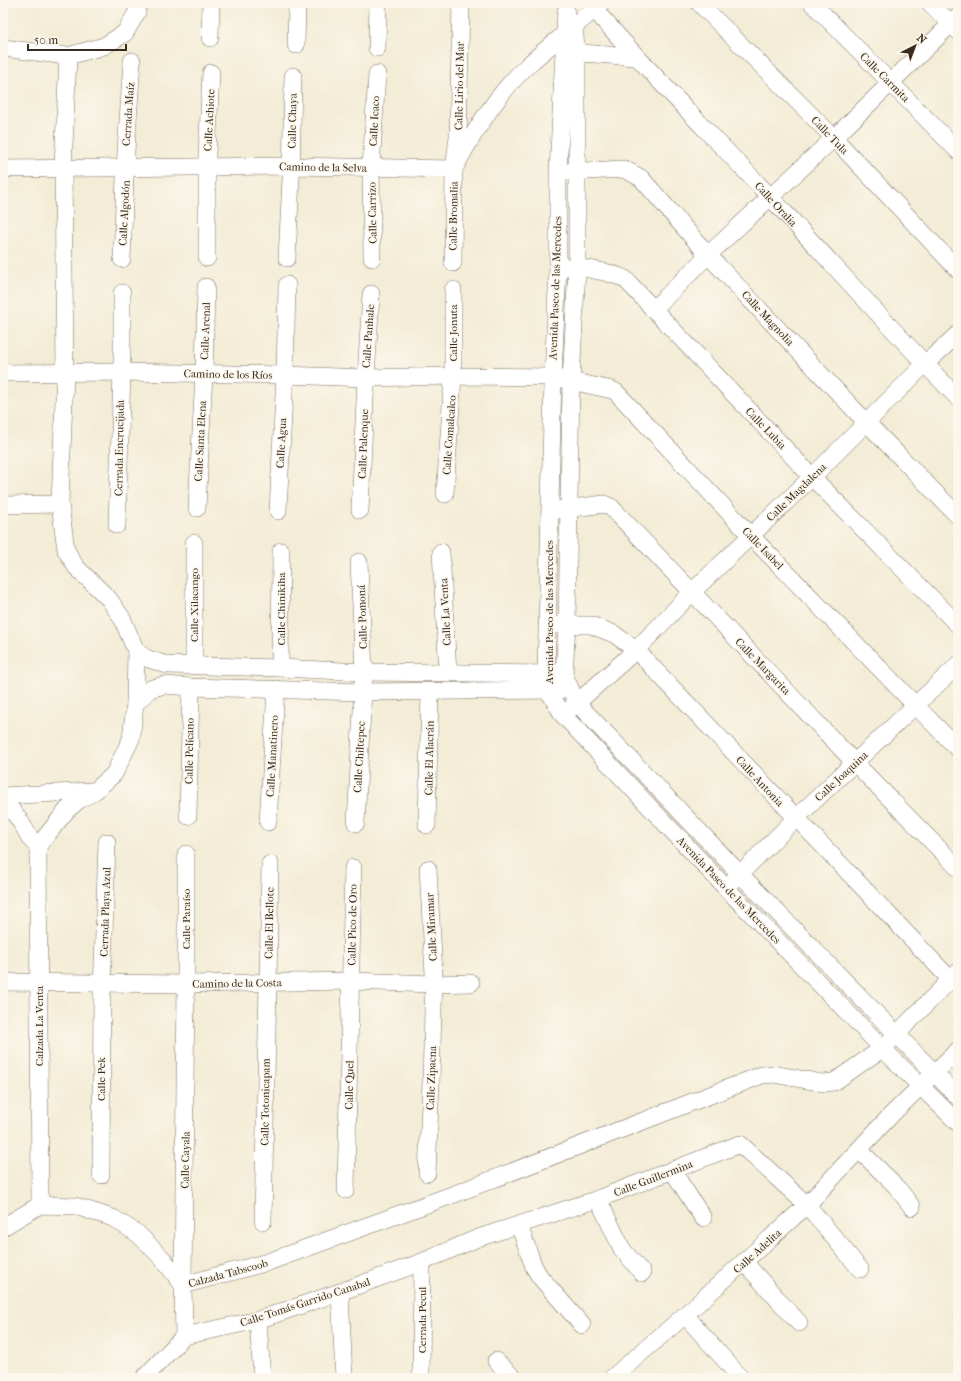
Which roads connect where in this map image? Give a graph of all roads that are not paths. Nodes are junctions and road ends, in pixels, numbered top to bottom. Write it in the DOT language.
graph roads {
  1 [pos="138,3"];
  2 [pos="211,3"];
  3 [pos="297,3"];
  4 [pos="378,3"];
  5 [pos="461,3"];
  6 [pos="699,3"];
  7 [pos="812,3"];
  8 [pos="930,3"];
  9 [pos="598,6"];
  10 [pos="567,18"];
  11 [pos="956,24"];
  12 [pos="210,38"];
  13 [pos="296,45"];
  14 [pos="3,48"];
  15 [pos="377,48"];
  16 [pos="571,52"];
  17 [pos="68,56"];
  18 [pos="636,57"];
  19 [pos="132,61"];
  20 [pos="211,73"];
  21 [pos="377,74"];
  22 [pos="293,76"];
  23 [pos="891,82"];
  24 [pos="834,138"];
  25 [pos="958,151"];
  26 [pos="291,166"];
  27 [pos="63,167"];
  28 [pos="126,167"];
  29 [pos="208,167"];
  30 [pos="3,168"];
  31 [pos="371,168"];
  32 [pos="454,169"];
  33 [pos="577,172"];
  34 [pos="558,173"];
  35 [pos="771,198"];
  36 [pos="708,255"];
  37 [pos="207,258"];
  38 [pos="287,258"];
  39 [pos="372,258"];
  40 [pos="122,259"];
  41 [pos="453,264"];
  42 [pos="558,267"];
  43 [pos="577,267"];
  44 [pos="958,270"];
  45 [pos="287,285"];
  46 [pos="206,287"];
  47 [pos="453,290"];
  48 [pos="122,293"];
  49 [pos="371,294"];
  50 [pos="653,310"];
  51 [pos="958,334"];
  52 [pos="925,364"];
  53 [pos="65,372"];
  54 [pos="122,372"];
  55 [pos="3,373"];
  56 [pos="204,374"];
  57 [pos="285,375"];
  58 [pos="453,376"];
  59 [pos="552,377"];
  60 [pos="366,378"];
  61 [pos="571,381"];
  62 [pos="958,398"];
  63 [pos="866,422"];
  64 [pos="812,476"];
  65 [pos="445,494"];
  66 [pos="60,504"];
  67 [pos="3,505"];
  68 [pos="197,508"];
  69 [pos="568,509"];
  70 [pos="360,510"];
  71 [pos="278,511"];
  72 [pos="550,511"];
  73 [pos="958,516"];
  74 [pos="117,525"];
  75 [pos="751,536"];
  76 [pos="194,543"];
  77 [pos="281,551"];
  78 [pos="441,552"];
  79 [pos="359,562"];
  80 [pos="692,592"];
  81 [pos="548,625"];
  82 [pos="567,625"];
  83 [pos="958,625"];
  84 [pos="636,650"];
  85 [pos="136,651"];
  86 [pos="958,664"];
  87 [pos="194,666"];
  88 [pos="280,668"];
  89 [pos="364,672"];
  90 [pos="448,673"];
  91 [pos="547,682"];
  92 [pos="190,687"];
  93 [pos="276,689"];
  94 [pos="570,689"];
  95 [pos="362,692"];
  96 [pos="430,692"];
  97 [pos="135,704"];
  98 [pos="915,704"];
  99 [pos="563,715"];
  100 [pos="958,749"];
  101 [pos="855,763"];
  102 [pos="95,791"];
  103 [pos="3,796"];
  104 [pos="3,802"];
  105 [pos="188,816"];
  106 [pos="796,818"];
  107 [pos="268,822"];
  108 [pos="356,823"];
  109 [pos="427,825"];
  110 [pos="107,842"];
  111 [pos="38,846"];
  112 [pos="186,854"];
  113 [pos="270,864"];
  114 [pos="353,868"];
  115 [pos="958,868"];
  116 [pos="428,869"];
  117 [pos="740,874"];
  118 [pos="726,888"];
  119 [pos="954,976"];
  120 [pos="351,981"];
  121 [pos="3,982"];
  122 [pos="39,983"];
  123 [pos="102,983"];
  124 [pos="268,983"];
  125 [pos="471,983"];
  126 [pos="186,984"];
  127 [pos="433,984"];
  128 [pos="896,1034"];
  129 [pos="882,1048"];
  130 [pos="958,1050"];
  131 [pos="934,1072"];
  132 [pos="920,1085"];
  133 [pos="958,1097"];
  134 [pos="958,1123"];
  135 [pos="859,1150"];
  136 [pos="672,1170"];
  137 [pos="427,1173"];
  138 [pos="101,1175"];
  139 [pos="346,1190"];
  140 [pos="598,1199"];
  141 [pos="40,1205"];
  142 [pos="806,1205"];
  143 [pos="912,1207"];
  144 [pos="703,1218"];
  145 [pos="263,1221"];
  146 [pos="519,1225"];
  147 [pos="3,1227"];
  148 [pos="478,1238"];
  149 [pos="422,1262"];
  150 [pos="744,1262"];
  151 [pos="860,1269"];
  152 [pos="642,1273"];
  153 [pos="183,1285"];
  154 [pos="340,1292"];
  155 [pos="685,1315"];
  156 [pos="258,1320"];
  157 [pos="799,1323"];
  158 [pos="582,1325"];
  159 [pos="184,1336"];
  160 [pos="496,1361"];
  161 [pos="621,1375"];
  162 [pos="739,1376"];
  163 [pos="144,1378"];
  164 [pos="262,1378"];
  165 [pos="344,1378"];
  166 [pos="421,1378"];
  167 [pos="514,1378"];
  1 -- 17 [label="street"];
  2 -- 12 [label="street"];
  3 -- 13 [label="street"];
  4 -- 15 [label="street"];
  5 -- 32 [label="street, Calle Lirio del Mar"];
  6 -- 24 [label="street, Calle Tula"];
  7 -- 23 [label="street, Calle Carmita"];
  8 -- 11 [label="street"];
  9 -- 10 [label="street"];
  9 -- 18 [label="street, Calle Oralia"];
  10 -- 16 [label="street, Avenida Paseo de las Mercedes"];
  10 -- 32 [label="street"];
  11 -- 23 [label="street"];
  14 -- 17 [label="street"];
  16 -- 18 [label="street"];
  16 -- 33 [label="street, Avenida Paseo de las Mercedes"];
  16 -- 34 [label="street, Avenida Paseo de las Mercedes"];
  17 -- 27 [label="street"];
  18 -- 35 [label="street, Calle Oralia"];
  19 -- 28 [label="street, Cerrada Maíz"];
  20 -- 29 [label="street, Calle Achiote"];
  21 -- 31 [label="street, Calle Icaco"];
  22 -- 26 [label="street, Calle Chaya"];
  23 -- 24 [label="street"];
  23 -- 25 [label="street, Calle Carmita"];
  24 -- 35 [label="street"];
  24 -- 44 [label="street, Calle Tula"];
  26 -- 29 [label="street, Camino de la Selva"];
  26 -- 31 [label="street, Camino de la Selva"];
  26 -- 38 [label="street, Calle Chaya"];
  27 -- 28 [label="street, Camino de la Selva"];
  27 -- 30 [label="street, Camino de la Selva"];
  27 -- 53 [label="street"];
  28 -- 29 [label="street, Camino de la Selva"];
  28 -- 40 [label="street, Calle Algodón"];
  29 -- 37 [label="street, Calle Achiote"];
  31 -- 32 [label="street, Camino de la Selva"];
  31 -- 39 [label="street, Calle Carrizo"];
  32 -- 41 [label="street, Calle Bromalia"];
  33 -- 34 [label="street, Calle Magnolia"];
  33 -- 36 [label="street, Calle Magnolia"];
  33 -- 43 [label="street, Avenida Paseo de las Mercedes"];
  34 -- 42 [label="street, Avenida Paseo de las Mercedes"];
  35 -- 36 [label="street"];
  35 -- 52 [label="street, Calle Oralia"];
  36 -- 50 [label="street"];
  36 -- 63 [label="street, Calle Magnolia"];
  42 -- 43 [label="street, Calle Lubia"];
  42 -- 59 [label="street, Avenida Paseo de las Mercedes"];
  43 -- 50 [label="street, Calle Lubia"];
  43 -- 61 [label="street, Avenida Paseo de las Mercedes"];
  45 -- 57 [label="street, Calle Agua"];
  46 -- 56 [label="street, Calle Arenal"];
  47 -- 58 [label="street, Calle Jonuta"];
  48 -- 54 [label="street, Cerrada Encrucijada"];
  49 -- 60 [label="street, Calle Panhale"];
  50 -- 64 [label="street, Calle Lubia"];
  51 -- 52 [label="street, Calle Magdalena"];
  52 -- 62 [label="street, Calle Oralia"];
  52 -- 63 [label="street, Calle Magdalena"];
  53 -- 54 [label="street, Camino de los Ríos"];
  53 -- 55 [label="street, Camino de los Ríos"];
  53 -- 66 [label="street"];
  54 -- 56 [label="street, Camino de los Ríos"];
  54 -- 74 [label="street, Cerrada Encrucijada"];
  56 -- 57 [label="street, Camino de los Ríos"];
  56 -- 68 [label="street, Calle Santa Elena"];
  57 -- 60 [label="street, Camino de los Ríos"];
  57 -- 71 [label="street, Calle Agua"];
  58 -- 59 [label="street, Camino de los Ríos"];
  58 -- 60 [label="street, Camino de los Ríos"];
  58 -- 65 [label="street, Calle Comalcalco"];
  59 -- 61 [label="street, Calle Isabel"];
  59 -- 72 [label="street, Avenida Paseo de las Mercedes"];
  60 -- 70 [label="street, Calle Palenque"];
  61 -- 69 [label="street, Avenida Paseo de las Mercedes"];
  61 -- 75 [label="street, Calle Isabel"];
  63 -- 64 [label="street, Calle Magdalena"];
  63 -- 73 [label="street, Calle Magnolia"];
  64 -- 75 [label="street, Calle Magdalena"];
  64 -- 83 [label="street, Calle Lubia"];
  66 -- 67 [label="street"];
  66 -- 85 [label="street"];
  69 -- 72 [label="street, Calle Margarita"];
  69 -- 80 [label="street, Calle Margarita"];
  69 -- 82 [label="street, Avenida Paseo de las Mercedes"];
  72 -- 81 [label="street, Avenida Paseo de las Mercedes"];
  75 -- 80 [label="street, Calle Magdalena"];
  75 -- 98 [label="street, Calle Isabel"];
  76 -- 87 [label="street, Calle Xilacango"];
  77 -- 88 [label="street, Calle Chinikiha"];
  78 -- 90 [label="street, Calle La Venta"];
  79 -- 89 [label="street, Calle Pomoná"];
  80 -- 84 [label="street, Calle Magdalena"];
  80 -- 101 [label="street, Calle Margarita"];
  81 -- 82 [label="street, Calle Antonia"];
  81 -- 91 [label="street, Avenida Paseo de las Mercedes"];
  82 -- 84 [label="street, Calle Antonia"];
  82 -- 94 [label="street, Avenida Paseo de las Mercedes"];
  84 -- 94 [label="street, Calle Magdalena"];
  84 -- 106 [label="street, Calle Antonia"];
  85 -- 87 [label="street"];
  85 -- 97 [label="street"];
  86 -- 98 [label="street, Calle Joaquina"];
  87 -- 88 [label="street"];
  88 -- 89 [label="street"];
  89 -- 90 [label="street"];
  89 -- 95 [label="street, Calle Pomoná"];
  90 -- 91 [label="street"];
  91 -- 94 [label="street"];
  91 -- 96 [label="street"];
  91 -- 99 [label="street, Avenida Paseo de las Mercedes"];
  92 -- 93 [label="street"];
  92 -- 97 [label="street"];
  92 -- 105 [label="street, Calle Pelícano"];
  93 -- 95 [label="street"];
  93 -- 107 [label="street, Calle Manatinero"];
  94 -- 99 [label="street, Calle Magdalena"];
  94 -- 117 [label="street, Avenida Paseo de las Mercedes"];
  95 -- 96 [label="street"];
  95 -- 108 [label="street, Calle Chiltepec"];
  96 -- 109 [label="street, Calle El Alacrán"];
  97 -- 102 [label="street"];
  98 -- 100 [label="street, Calle Isabel"];
  98 -- 101 [label="street, Calle Joaquina"];
  99 -- 118 [label="street, Avenida Paseo de las Mercedes"];
  101 -- 106 [label="street, Calle Joaquina"];
  101 -- 115 [label="street, Calle Margarita"];
  102 -- 103 [label="street"];
  102 -- 111 [label="street"];
  104 -- 111 [label="street"];
  106 -- 117 [label="street, Calle Joaquina"];
  106 -- 119 [label="street, Calle Antonia"];
  110 -- 123 [label="street, Cerrada Playa Azul"];
  111 -- 122 [label="street, Calzada La Venta"];
  112 -- 126 [label="street, Calle Paraíso"];
  113 -- 124 [label="street, Calle El Bellote"];
  114 -- 120 [label="street, Calle Pico de Oro"];
  116 -- 127 [label="street, Calle Miramar"];
  117 -- 118 [label="street, Calle Joaquina"];
  117 -- 128 [label="street, Avenida Paseo de las Mercedes"];
  118 -- 129 [label="street, Avenida Paseo de las Mercedes"];
  119 -- 128 [label="street"];
  120 -- 124 [label="street, Camino de la Costa"];
  120 -- 127 [label="street, Camino de la Costa"];
  120 -- 139 [label="street, Calle Quel"];
  121 -- 122 [label="street, Camino de la Costa"];
  122 -- 123 [label="street, Camino de la Costa"];
  122 -- 141 [label="street, Calzada La Venta"];
  123 -- 126 [label="street, Camino de la Costa"];
  123 -- 138 [label="street, Calle Pek"];
  124 -- 126 [label="street, Camino de la Costa"];
  124 -- 145 [label="street, Calle Totonicapam"];
  125 -- 127 [label="street, Camino de la Costa"];
  126 -- 153 [label="street, Calle Cayala"];
  127 -- 137 [label="street, Calle Zipacna"];
  128 -- 129 [label="street"];
  128 -- 131 [label="street, Avenida Paseo de las Mercedes"];
  129 -- 132 [label="street, Avenida Paseo de las Mercedes"];
  129 -- 153 [label="street, Calzada Tabscoob"];
  130 -- 131 [label="street"];
  131 -- 132 [label="street"];
  131 -- 133 [label="street, Avenida Paseo de las Mercedes"];
  132 -- 134 [label="street, Avenida Paseo de las Mercedes"];
  132 -- 135 [label="street, Calle Adelita"];
  135 -- 142 [label="street, Calle Adelita"];
  135 -- 143 [label="street"];
  136 -- 140 [label="street, Calle Guillermina"];
  136 -- 142 [label="street, Calle Guillermina"];
  136 -- 144 [label="street"];
  140 -- 146 [label="street, Calle Guillermina"];
  140 -- 152 [label="street"];
  141 -- 147 [label="street"];
  141 -- 153 [label="street, Calzada Tabscoob"];
  142 -- 150 [label="street, Calle Adelita"];
  142 -- 151 [label="street"];
  146 -- 148 [label="street, Calle Guillermina"];
  146 -- 158 [label="street"];
  148 -- 149 [label="street, Calle Tomás Garrido Canabal"];
  149 -- 154 [label="street, Calle Tomás Garrido Canabal"];
  149 -- 166 [label="street, Cerrada Pecul"];
  150 -- 155 [label="street, Calle Adelita"];
  150 -- 157 [label="street"];
  153 -- 159 [label="street, Calle Cayala"];
  154 -- 156 [label="street, Calle Tomás Garrido Canabal"];
  154 -- 165 [label="street"];
  155 -- 161 [label="street, Calle Adelita"];
  155 -- 162 [label="street"];
  156 -- 159 [label="street, Calle Tomás Garrido Canabal"];
  156 -- 164 [label="street"];
  159 -- 163 [label="street"];
  160 -- 167 [label="street"];
}
